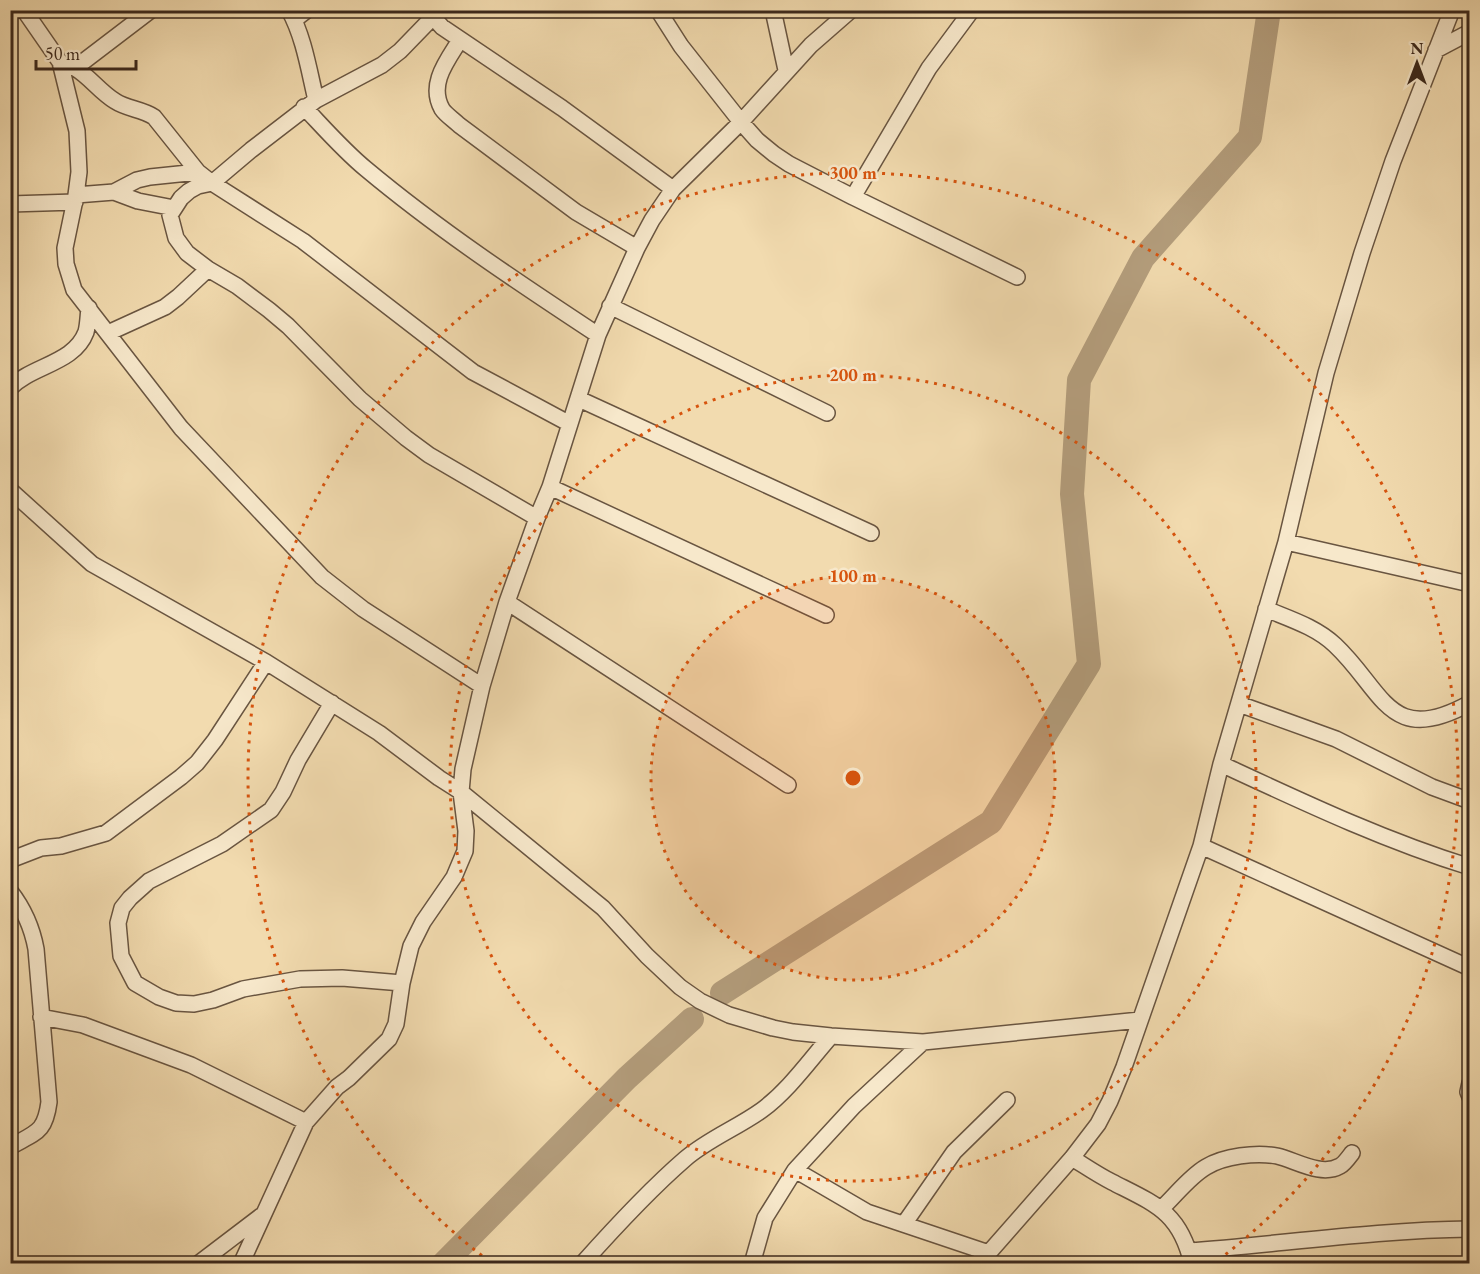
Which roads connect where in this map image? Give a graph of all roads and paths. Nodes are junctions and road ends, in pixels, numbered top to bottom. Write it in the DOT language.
graph roads {
  1 [pos="151,10"];
  2 [pos="307,10"];
  3 [pos="658,10"];
  4 [pos="773,10"];
  5 [pos="851,10"];
  6 [pos="972,10"];
  7 [pos="1452,10"];
  8 [pos="30,13"];
  9 [pos="432,14"];
  10 [pos="291,15"];
  11 [pos="1470,32"];
  12 [pos="460,40"];
  13 [pos="1436,50"];
  14 [pos="60,62"];
  15 [pos="75,68"];
  16 [pos="786,70"];
  17 [pos="310,104"];
  18 [pos="741,122"];
  19 [pos="198,172"];
  20 [pos="212,183"];
  21 [pos="673,189"];
  22 [pos="114,192"];
  23 [pos="853,197"];
  24 [pos="75,198"];
  25 [pos="10,204"];
  26 [pos="174,208"];
  27 [pos="637,248"];
  28 [pos="208,269"];
  29 [pos="1017,277"];
  30 [pos="610,306"];
  31 [pos="89,309"];
  32 [pos="108,333"];
  33 [pos="598,334"];
  34 [pos="10,388"];
  35 [pos="579,399"];
  36 [pos="827,413"];
  37 [pos="570,423"];
  38 [pos="550,488"];
  39 [pos="10,490"];
  40 [pos="537,518"];
  41 [pos="871,533"];
  42 [pos="1286,542"];
  43 [pos="1470,584"];
  44 [pos="507,602"];
  45 [pos="1266,609"];
  46 [pos="826,615"];
  47 [pos="266,662"];
  48 [pos="482,686"];
  49 [pos="1470,703"];
  50 [pos="332,704"];
  51 [pos="1239,704"];
  52 [pos="1221,764"];
  53 [pos="788,785"];
  54 [pos="461,792"];
  55 [pos="1470,801"];
  56 [pos="1201,846"];
  57 [pos="10,860"];
  58 [pos="1470,867"];
  59 [pos="10,891"];
  60 [pos="1470,968"];
  61 [pos="402,983"];
  62 [pos="41,1017"];
  63 [pos="1140,1020"];
  64 [pos="831,1036"];
  65 [pos="923,1042"];
  66 [pos="1470,1083"];
  67 [pos="1470,1097"];
  68 [pos="1007,1100"];
  69 [pos="306,1122"];
  70 [pos="10,1147"];
  71 [pos="1352,1153"];
  72 [pos="1072,1158"];
  73 [pos="795,1170"];
  74 [pos="1162,1208"];
  75 [pos="263,1214"];
  76 [pos="904,1224"];
  77 [pos="1470,1229"];
  78 [pos="1190,1257"];
  79 [pos="984,1258"];
  80 [pos="198,1263"];
  81 [pos="241,1263"];
  82 [pos="582,1263"];
  83 [pos="752,1263"];
  1 -- 15 [label="street"];
  2 -- 10 [label="street"];
  3 -- 18 [label="street"];
  4 -- 16 [label="street"];
  5 -- 16 [label="street"];
  6 -- 23 [label="street"];
  7 -- 13 [label="street"];
  8 -- 14 [label="street"];
  9 -- 12 [label="street"];
  9 -- 17 [label="street"];
  10 -- 17 [label="street"];
  11 -- 13 [label="street"];
  12 -- 21 [label="street"];
  12 -- 27 [label="street"];
  13 -- 42 [label="street"];
  14 -- 15 [label="street"];
  14 -- 24 [label="street"];
  15 -- 19 [label="street"];
  16 -- 18 [label="street"];
  17 -- 20 [label="street"];
  17 -- 33 [label="street"];
  18 -- 21 [label="street"];
  18 -- 23 [label="street"];
  19 -- 20 [label="street"];
  19 -- 22 [label="street"];
  20 -- 26 [label="street"];
  20 -- 37 [label="street"];
  21 -- 27 [label="street"];
  22 -- 24 [label="street"];
  22 -- 26 [label="street"];
  23 -- 29 [label="street"];
  24 -- 25 [label="street"];
  24 -- 31 [label="street"];
  26 -- 28 [label="street"];
  27 -- 30 [label="street"];
  28 -- 32 [label="street"];
  28 -- 40 [label="street"];
  30 -- 33 [label="street"];
  30 -- 36 [label="street"];
  31 -- 32 [label="street"];
  31 -- 34 [label="street"];
  32 -- 48 [label="street"];
  33 -- 35 [label="street"];
  35 -- 37 [label="street"];
  35 -- 41 [label="street"];
  37 -- 38 [label="street"];
  38 -- 40 [label="street"];
  38 -- 46 [label="street"];
  39 -- 47 [label="street"];
  40 -- 44 [label="street"];
  42 -- 43 [label="street"];
  42 -- 45 [label="street"];
  44 -- 48 [label="street"];
  44 -- 53 [label="street"];
  45 -- 49 [label="street"];
  45 -- 51 [label="street"];
  47 -- 50 [label="street"];
  47 -- 57 [label="street"];
  48 -- 54 [label="street"];
  50 -- 54 [label="street"];
  50 -- 61 [label="street"];
  51 -- 52 [label="street"];
  51 -- 55 [label="street"];
  52 -- 56 [label="street"];
  52 -- 58 [label="street"];
  54 -- 61 [label="street"];
  54 -- 64 [label="street"];
  56 -- 60 [label="street"];
  56 -- 63 [label="street"];
  59 -- 62 [label="street"];
  61 -- 69 [label="street"];
  62 -- 69 [label="street"];
  62 -- 70 [label="street"];
  63 -- 65 [label="street"];
  63 -- 72 [label="street"];
  64 -- 65 [label="street"];
  64 -- 82 [label="street"];
  65 -- 73 [label="street"];
  66 -- 67 [label="street"];
  68 -- 76 [label="street"];
  69 -- 75 [label="street"];
  71 -- 74 [label="street"];
  72 -- 74 [label="street"];
  72 -- 79 [label="street"];
  73 -- 76 [label="street"];
  73 -- 83 [label="street"];
  74 -- 78 [label="street"];
  75 -- 80 [label="street"];
  75 -- 81 [label="street"];
  76 -- 79 [label="street"];
  77 -- 78 [label="street"];
}
